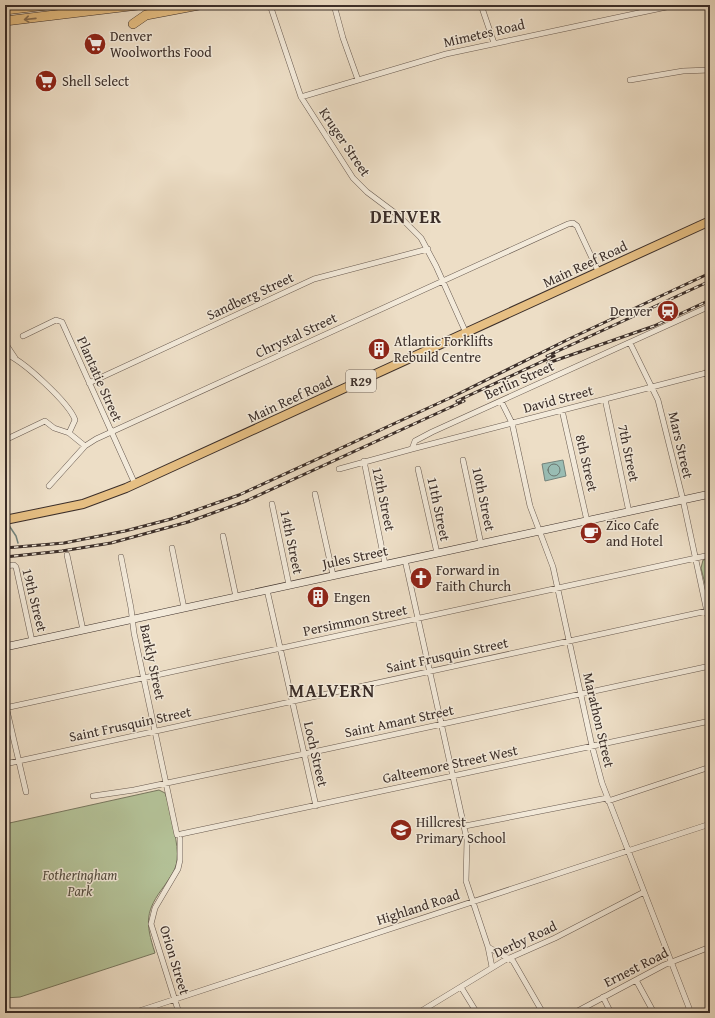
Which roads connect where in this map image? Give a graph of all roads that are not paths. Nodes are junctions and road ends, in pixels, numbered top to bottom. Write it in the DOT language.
graph roads {
  1 [pos="47,5"];
  2 [pos="138,5"];
  3 [pos="199,5"];
  4 [pos="270,5"];
  5 [pos="334,5"];
  6 [pos="481,5"];
  7 [pos="676,5"];
  8 [pos="5,10"];
  9 [pos="5,21"];
  10 [pos="133,24"];
  11 [pos="494,43"];
  12 [pos="710,70"];
  13 [pos="358,80"];
  14 [pos="630,80"];
  15 [pos="301,97"];
  16 [pos="710,221"];
  17 [pos="428,249"];
  18 [pos="598,273"];
  19 [pos="443,281"];
  20 [pos="710,306"];
  21 [pos="466,333"];
  22 [pos="23,336"];
  23 [pos="5,343"];
  24 [pos="630,343"];
  25 [pos="5,354"];
  26 [pos="16,359"];
  27 [pos="710,366"];
  28 [pos="709,373"];
  29 [pos="89,383"];
  30 [pos="710,386"];
  31 [pos="652,387"];
  32 [pos="605,399"];
  33 [pos="501,401"];
  34 [pos="562,410"];
  35 [pos="512,423"];
  36 [pos="111,432"];
  37 [pos="69,433"];
  38 [pos="5,440"];
  39 [pos="85,446"];
  40 [pos="412,449"];
  41 [pos="463,460"];
  42 [pos="364,461"];
  43 [pos="339,469"];
  44 [pos="418,469"];
  45 [pos="135,484"];
  46 [pos="49,486"];
  47 [pos="315,494"];
  48 [pos="710,494"];
  49 [pos="683,500"];
  50 [pos="272,504"];
  51 [pos="629,512"];
  52 [pos="5,520"];
  53 [pos="587,521"];
  54 [pos="540,531"];
  55 [pos="223,536"];
  56 [pos="481,544"];
  57 [pos="172,548"];
  58 [pos="437,553"];
  59 [pos="67,555"];
  60 [pos="710,555"];
  61 [pos="121,557"];
  62 [pos="696,558"];
  63 [pos="405,560"];
  64 [pos="385,564"];
  65 [pos="5,566"];
  66 [pos="333,575"];
  67 [pos="289,585"];
  68 [pos="558,588"];
  69 [pos="267,590"];
  70 [pos="236,597"];
  71 [pos="184,608"];
  72 [pos="707,611"];
  73 [pos="419,618"];
  74 [pos="132,619"];
  75 [pos="710,626"];
  76 [pos="83,630"];
  77 [pos="32,641"];
  78 [pos="569,641"];
  79 [pos="5,647"];
  80 [pos="280,648"];
  81 [pos="710,666"];
  82 [pos="430,671"];
  83 [pos="144,678"];
  84 [pos="581,694"];
  85 [pos="292,701"];
  86 [pos="5,706"];
  87 [pos="710,721"];
  88 [pos="442,724"];
  89 [pos="155,730"];
  90 [pos="592,746"];
  91 [pos="304,754"];
  92 [pos="18,761"];
  93 [pos="5,764"];
  94 [pos="710,767"];
  95 [pos="453,776"];
  96 [pos="166,783"];
  97 [pos="26,792"];
  98 [pos="93,796"];
  99 [pos="608,799"];
  100 [pos="316,806"];
  101 [pos="710,824"];
  102 [pos="465,826"];
  103 [pos="179,836"];
  104 [pos="627,850"];
  105 [pos="644,892"];
  106 [pos="473,902"];
  107 [pos="710,947"];
  108 [pos="488,948"];
  109 [pos="509,958"];
  110 [pos="671,962"];
  111 [pos="492,967"];
  112 [pos="636,980"];
  113 [pos="461,987"];
  114 [pos="603,997"];
  115 [pos="174,999"];
  116 [pos="133,1013"];
  117 [pos="178,1013"];
  118 [pos="418,1013"];
  119 [pos="477,1013"];
  120 [pos="542,1013"];
  121 [pos="574,1013"];
  122 [pos="611,1013"];
  123 [pos="654,1013"];
  124 [pos="691,1013"];
  1 -- 8 [label="highway"];
  2 -- 9 [label="highway, one-way"];
  3 -- 10 [label="highway"];
  4 -- 15 [label="street, Kruger Street"];
  5 -- 13 [label="street"];
  6 -- 11 [label="street"];
  7 -- 11 [label="street, Mimetes Road"];
  11 -- 13 [label="street, Mimetes Road"];
  12 -- 14 [label="street"];
  13 -- 15 [label="street, Mimetes Road"];
  15 -- 17 [label="street, Kruger Street"];
  16 -- 18 [label="main road, Main Reef Road / R29"];
  17 -- 19 [label="street, Kruger Street"];
  17 -- 29 [label="street, Sandberg Street"];
  18 -- 19 [label="street, Chrystal Street"];
  18 -- 21 [label="main road, Main Reef Road / R29"];
  19 -- 21 [label="street, Kruger Street"];
  19 -- 36 [label="street, Chrystal Street"];
  20 -- 24 [label="street, Berlin Street"];
  21 -- 45 [label="main road, Main Reef Road / R29"];
  22 -- 29 [label="street, Plantatie Street"];
  23 -- 26 [label="street"];
  24 -- 31 [label="street, Mars Street"];
  24 -- 33 [label="street, Berlin Street"];
  25 -- 26 [label="street"];
  26 -- 37 [label="street"];
  27 -- 28 [label="street"];
  28 -- 30 [label="street"];
  28 -- 31 [label="street, David Street"];
  29 -- 36 [label="street, Plantatie Street"];
  31 -- 32 [label="street, David Street"];
  31 -- 49 [label="street, Mars Street"];
  32 -- 34 [label="street, David Street"];
  32 -- 51 [label="street, 7th Street"];
  33 -- 35 [label="street"];
  33 -- 40 [label="street, Berlin Street"];
  34 -- 35 [label="street, David Street"];
  34 -- 53 [label="street, 8th Street"];
  35 -- 40 [label="street, David Street"];
  35 -- 54 [label="street, Marathon Street"];
  36 -- 39 [label="street, Chrystal Street"];
  36 -- 45 [label="street, Plantatie Street"];
  37 -- 38 [label="street"];
  37 -- 39 [label="street"];
  39 -- 46 [label="street, Chrystal Street"];
  40 -- 42 [label="street"];
  41 -- 56 [label="street, 10th Street"];
  42 -- 43 [label="street"];
  42 -- 64 [label="street, 12th Street"];
  44 -- 58 [label="street, 11th Street"];
  45 -- 52 [label="main road, Main Reef Road / R29"];
  47 -- 66 [label="street"];
  48 -- 49 [label="main road, Jules Street"];
  49 -- 51 [label="main road, Jules Street"];
  49 -- 62 [label="street, Mars Street"];
  50 -- 67 [label="street, 14th Street"];
  51 -- 53 [label="main road, Jules Street"];
  53 -- 54 [label="main road, Jules Street"];
  54 -- 56 [label="main road, Jules Street"];
  54 -- 68 [label="street, Marathon Street"];
  55 -- 70 [label="street"];
  56 -- 58 [label="main road, Jules Street"];
  57 -- 71 [label="street"];
  58 -- 63 [label="main road, Jules Street"];
  59 -- 76 [label="street"];
  60 -- 62 [label="street, Persimmon Street"];
  61 -- 74 [label="street, Barkly Street"];
  62 -- 68 [label="street, Persimmon Street"];
  62 -- 72 [label="street, Mars Street"];
  63 -- 64 [label="main road, Jules Street"];
  63 -- 73 [label="street"];
  64 -- 66 [label="main road, Jules Street"];
  65 -- 77 [label="street, 19th Street"];
  66 -- 67 [label="main road, Jules Street"];
  67 -- 69 [label="main road, Jules Street"];
  68 -- 73 [label="street, Persimmon Street"];
  68 -- 78 [label="street, Marathon Street"];
  69 -- 70 [label="main road, Jules Street"];
  69 -- 80 [label="street, Loch Street"];
  70 -- 71 [label="main road, Jules Street"];
  71 -- 74 [label="main road, Jules Street"];
  72 -- 75 [label="street, Mars Street"];
  72 -- 78 [label="street, Saint Frusquin Street"];
  73 -- 80 [label="street, Persimmon Street"];
  73 -- 82 [label="street"];
  74 -- 76 [label="main road, Jules Street"];
  74 -- 83 [label="street, Barkly Street"];
  76 -- 77 [label="main road, Jules Street"];
  77 -- 79 [label="main road, Jules Street"];
  78 -- 82 [label="street, Saint Frusquin Street"];
  78 -- 84 [label="street, Marathon Street"];
  80 -- 83 [label="street, Persimmon Street"];
  80 -- 85 [label="street, Loch Street"];
  81 -- 84 [label="street, Saint Amant Street"];
  82 -- 85 [label="street, Saint Frusquin Street"];
  82 -- 88 [label="street"];
  83 -- 86 [label="street, Persimmon Street"];
  83 -- 89 [label="street, Barkly Street"];
  84 -- 88 [label="street, Saint Amant Street"];
  84 -- 90 [label="street, Marathon Street"];
  85 -- 89 [label="street, Saint Frusquin Street"];
  85 -- 91 [label="street, Loch Street"];
  86 -- 92 [label="street"];
  87 -- 90 [label="street, Galteemore Street West"];
  88 -- 91 [label="street, Saint Amant Street"];
  88 -- 95 [label="street"];
  89 -- 92 [label="street, Saint Frusquin Street"];
  89 -- 96 [label="street, Barkly Street"];
  90 -- 95 [label="street, Galteemore Street West"];
  90 -- 99 [label="street, Marathon Street"];
  91 -- 96 [label="street, Saint Amant Street"];
  91 -- 100 [label="street, Loch Street"];
  92 -- 93 [label="street, Saint Frusquin Street"];
  92 -- 97 [label="street"];
  94 -- 99 [label="street"];
  95 -- 100 [label="street, Galteemore Street West"];
  95 -- 102 [label="street"];
  96 -- 98 [label="street, Saint Amant Street"];
  96 -- 103 [label="street, Barkly Street"];
  99 -- 102 [label="street"];
  99 -- 104 [label="street, Marathon Street"];
  100 -- 103 [label="street, Galteemore Street West"];
  101 -- 104 [label="street, Highland Road"];
  102 -- 106 [label="street"];
  103 -- 115 [label="street, Orion Street"];
  104 -- 105 [label="street, Marathon Street"];
  104 -- 106 [label="street, Highland Road"];
  105 -- 109 [label="street, Derby Road"];
  105 -- 110 [label="street, Marathon Street"];
  106 -- 108 [label="street"];
  106 -- 115 [label="street, Highland Road"];
  107 -- 110 [label="street, Ernest Road"];
  108 -- 109 [label="street"];
  108 -- 111 [label="street"];
  109 -- 111 [label="street, Derby Road"];
  109 -- 120 [label="street"];
  110 -- 112 [label="street, Ernest Road"];
  110 -- 124 [label="street, Marathon Street"];
  111 -- 113 [label="street, Derby Road"];
  112 -- 114 [label="street, Ernest Road"];
  112 -- 123 [label="street"];
  113 -- 118 [label="street, Derby Road"];
  113 -- 119 [label="street"];
  114 -- 121 [label="street, Ernest Road"];
  114 -- 122 [label="street"];
  115 -- 116 [label="street, Highland Road"];
  115 -- 117 [label="street, Orion Street"];
}
